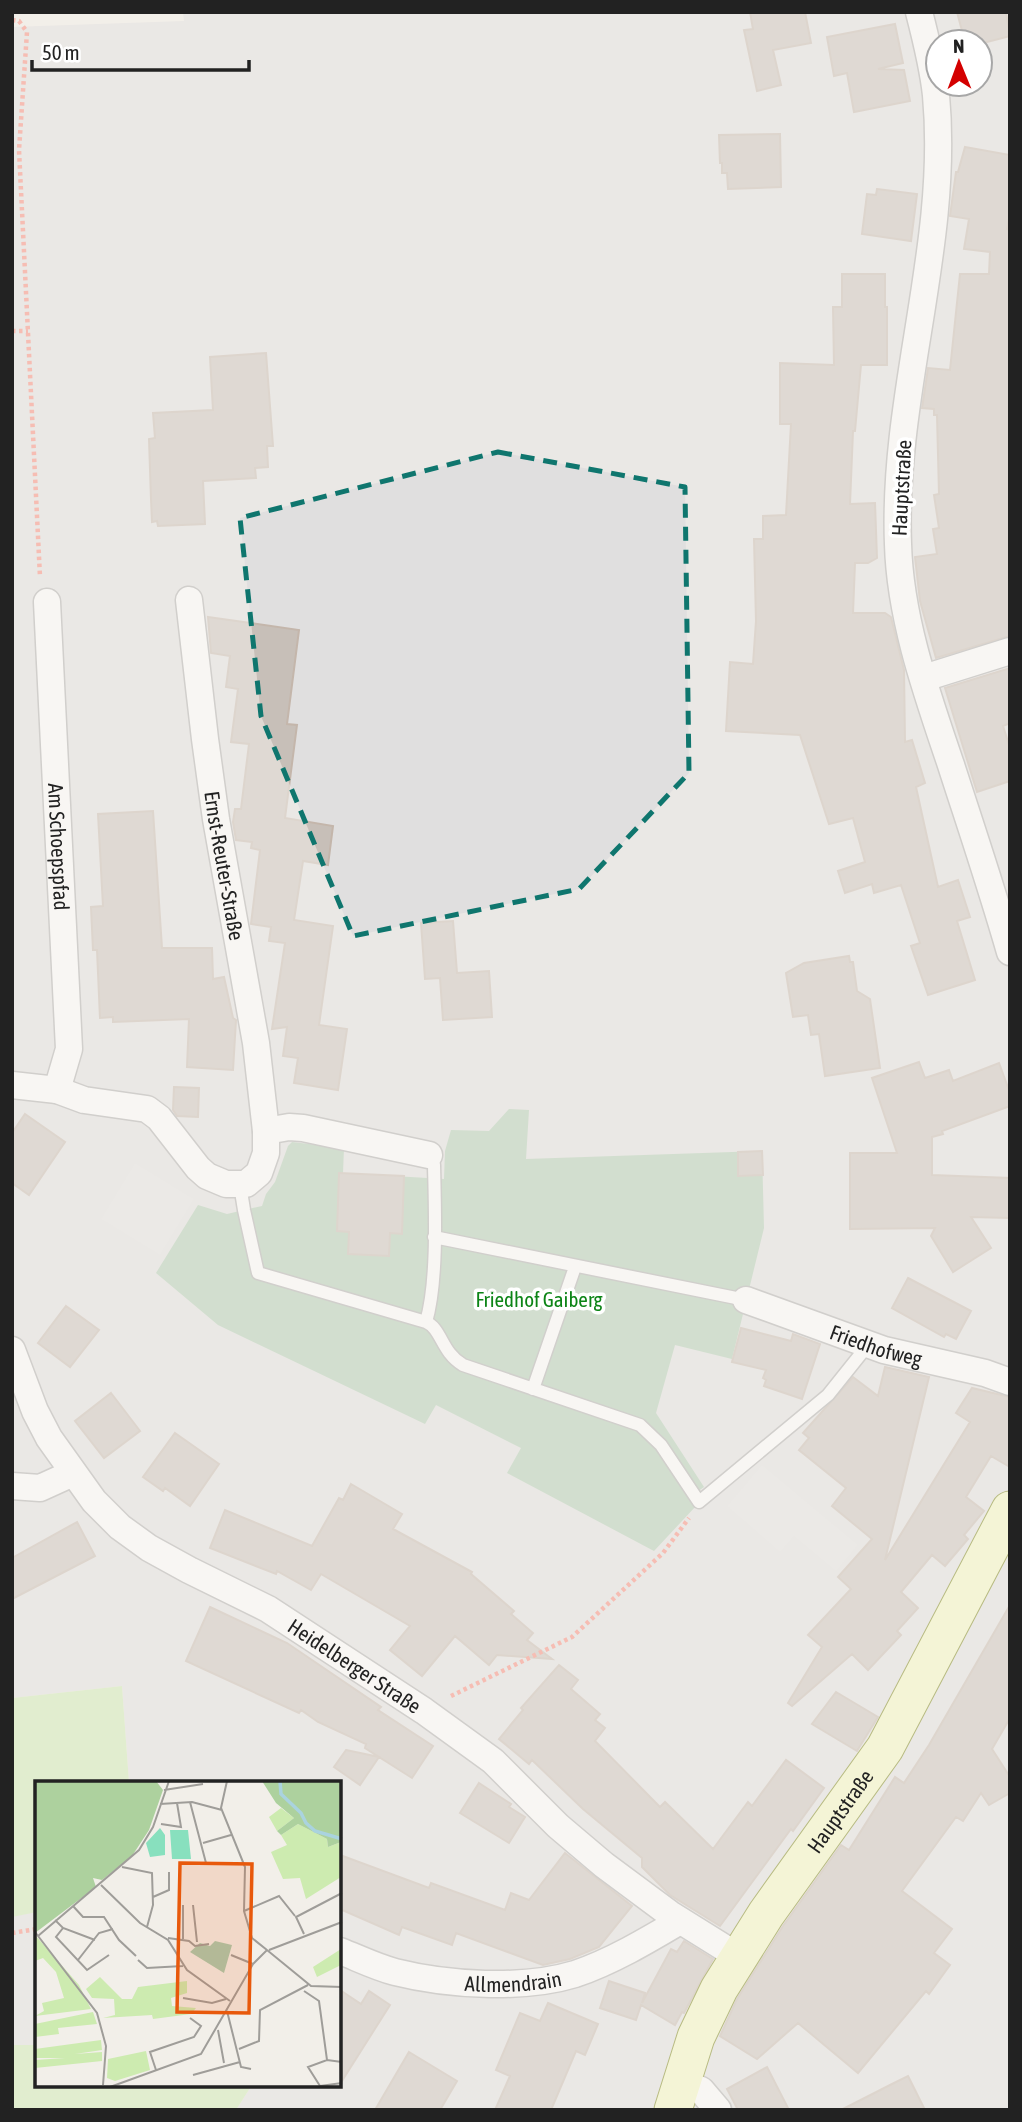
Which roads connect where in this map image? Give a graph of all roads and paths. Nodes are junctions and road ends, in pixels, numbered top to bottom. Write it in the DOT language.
graph roads {
  1 [pos="919,12"];
  2 [pos="12,20"];
  3 [pos="12,331"];
  4 [pos="28,331"];
  5 [pos="189,600"];
  6 [pos="47,602"];
  7 [pos="1010,651"];
  8 [pos="924,678"];
  9 [pos="1010,952"];
  10 [pos="12,1085"];
  11 [pos="57,1090"];
  12 [pos="266,1131"];
  13 [pos="429,1155"];
  14 [pos="240,1185"];
  15 [pos="434,1237"];
  16 [pos="575,1267"];
  17 [pos="746,1300"];
  18 [pos="426,1322"];
  19 [pos="868,1345"];
  20 [pos="12,1350"];
  21 [pos="1010,1382"];
  22 [pos="533,1389"];
  23 [pos="73,1473"];
  24 [pos="12,1486"];
  25 [pos="699,1502"];
  26 [pos="1010,1510"];
  27 [pos="431,1716"];
  28 [pos="680,1921"];
  29 [pos="35,1929"];
  30 [pos="12,1933"];
  31 [pos="341,1951"];
  32 [pos="738,1956"];
  33 [pos="677,2096"];
  34 [pos="718,2110"];
  1 -- 8 [label="street, Hauptstraße"];
  2 -- 4 [label="path"];
  3 -- 4 [label="path"];
  4 -- 6 [label="path"];
  5 -- 12 [label="street, Ernst-Reuter-Straße"];
  6 -- 11 [label="street, Am Schoepspfad"];
  7 -- 8 [label="street"];
  8 -- 9 [label="street, Hauptstraße"];
  10 -- 11 [label="street"];
  11 -- 14 [label="street"];
  12 -- 13 [label="street"];
  12 -- 14 [label="street, Ernst-Reuter-Straße"];
  13 -- 15 [label="lane"];
  14 -- 18 [label="lane"];
  15 -- 16 [label="lane"];
  15 -- 18 [label="lane"];
  16 -- 17 [label="lane"];
  16 -- 22 [label="lane"];
  17 -- 19 [label="street, Friedhofweg"];
  18 -- 22 [label="lane"];
  19 -- 21 [label="street, Friedhofweg"];
  19 -- 25 [label="lane"];
  20 -- 23 [label="street, Heidelberger Straße"];
  22 -- 25 [label="lane"];
  23 -- 24 [label="street"];
  23 -- 27 [label="street, Heidelberger Straße"];
  25 -- 27 [label="path"];
  26 -- 32 [label="main road, Hauptstraße"];
  27 -- 28 [label="street, Heidelberger Straße"];
  28 -- 31 [label="street, Allmendrain"];
  28 -- 32 [label="street, Heidelberger Straße"];
  29 -- 30 [label="path"];
  32 -- 33 [label="main road, Hauptstraße"];
  33 -- 34 [label="street"];
}
